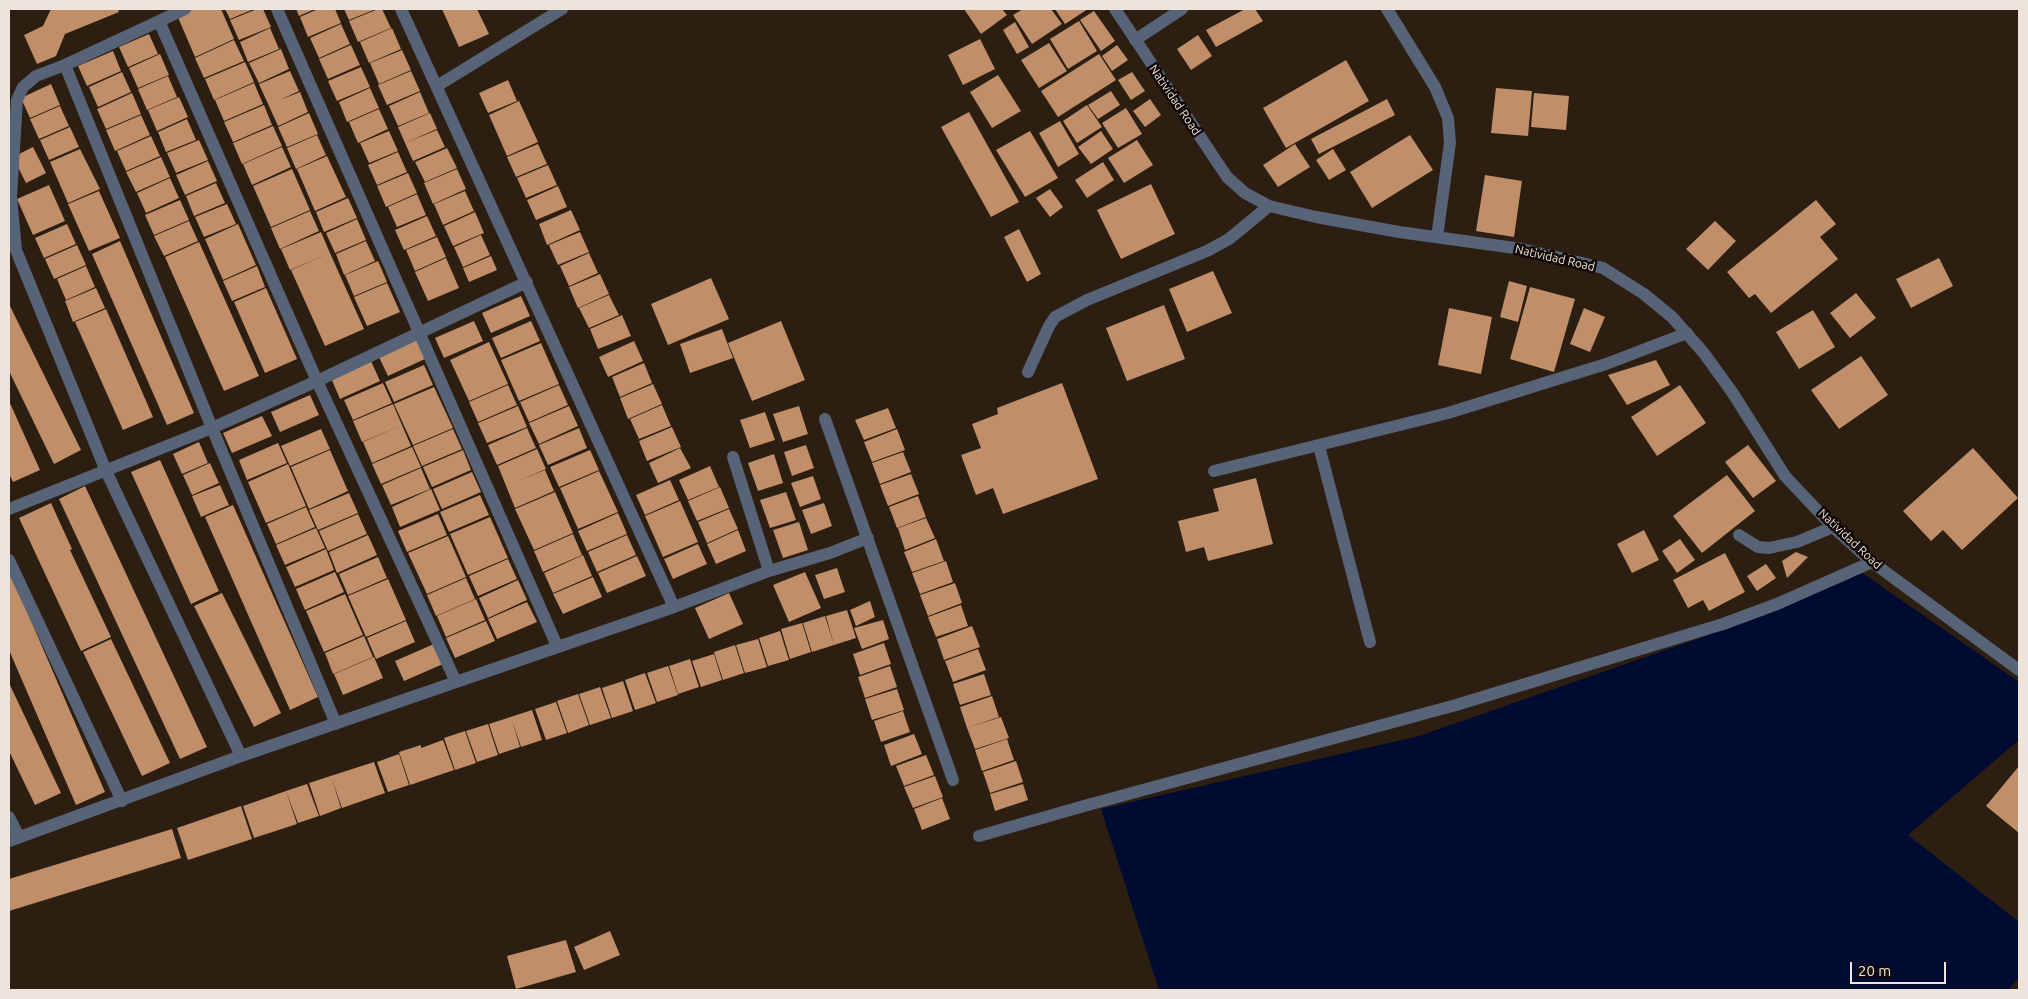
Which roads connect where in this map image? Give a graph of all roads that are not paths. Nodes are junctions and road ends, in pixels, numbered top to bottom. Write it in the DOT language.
graph roads {
  1 [pos="185,9"];
  2 [pos="276,9"];
  3 [pos="401,9"];
  4 [pos="562,9"];
  5 [pos="1115,9"];
  6 [pos="1182,9"];
  7 [pos="1387,9"];
  8 [pos="158,21"];
  9 [pos="1135,40"];
  10 [pos="65,65"];
  11 [pos="437,86"];
  12 [pos="1269,206"];
  13 [pos="1437,238"];
  14 [pos="527,282"];
  15 [pos="419,332"];
  16 [pos="1687,334"];
  17 [pos="1028,372"];
  18 [pos="317,381"];
  19 [pos="825,419"];
  20 [pos="212,428"];
  21 [pos="1319,446"];
  22 [pos="733,456"];
  23 [pos="106,471"];
  24 [pos="1214,471"];
  25 [pos="9,509"];
  26 [pos="1834,527"];
  27 [pos="1740,536"];
  28 [pos="868,538"];
  29 [pos="9,560"];
  30 [pos="1872,562"];
  31 [pos="769,570"];
  32 [pos="674,607"];
  33 [pos="1370,642"];
  34 [pos="557,646"];
  35 [pos="2019,670"];
  36 [pos="456,682"];
  37 [pos="336,724"];
  38 [pos="241,756"];
  39 [pos="953,780"];
  40 [pos="122,801"];
  41 [pos="9,817"];
  42 [pos="979,836"];
  43 [pos="14,839"];
  1 -- 8 [label="street"];
  2 -- 15 [label="street"];
  3 -- 11 [label="street"];
  4 -- 11 [label="street"];
  5 -- 9 [label="street, Natividad Road"];
  6 -- 9 [label="street"];
  7 -- 13 [label="street"];
  8 -- 10 [label="street"];
  8 -- 18 [label="street"];
  9 -- 12 [label="street, Natividad Road"];
  10 -- 20 [label="street"];
  10 -- 23 [label="street"];
  11 -- 14 [label="street"];
  12 -- 13 [label="street, Natividad Road"];
  12 -- 17 [label="street"];
  13 -- 16 [label="street, Natividad Road"];
  14 -- 15 [label="street"];
  14 -- 32 [label="street"];
  15 -- 18 [label="street"];
  15 -- 34 [label="street"];
  16 -- 21 [label="street"];
  16 -- 26 [label="street, Natividad Road"];
  18 -- 20 [label="street"];
  18 -- 36 [label="street"];
  19 -- 28 [label="street"];
  20 -- 23 [label="street"];
  20 -- 37 [label="street"];
  21 -- 24 [label="street"];
  21 -- 33 [label="street"];
  22 -- 31 [label="street"];
  23 -- 25 [label="street"];
  23 -- 38 [label="street"];
  26 -- 27 [label="street"];
  26 -- 30 [label="street, Natividad Road"];
  28 -- 31 [label="street"];
  28 -- 39 [label="street"];
  29 -- 40 [label="street"];
  30 -- 35 [label="street, Natividad Road"];
  30 -- 42 [label="street"];
  31 -- 32 [label="street"];
  32 -- 34 [label="street"];
  34 -- 36 [label="street"];
  36 -- 37 [label="street"];
  37 -- 38 [label="street"];
  38 -- 40 [label="street"];
  40 -- 43 [label="street"];
  41 -- 43 [label="street"];
}
